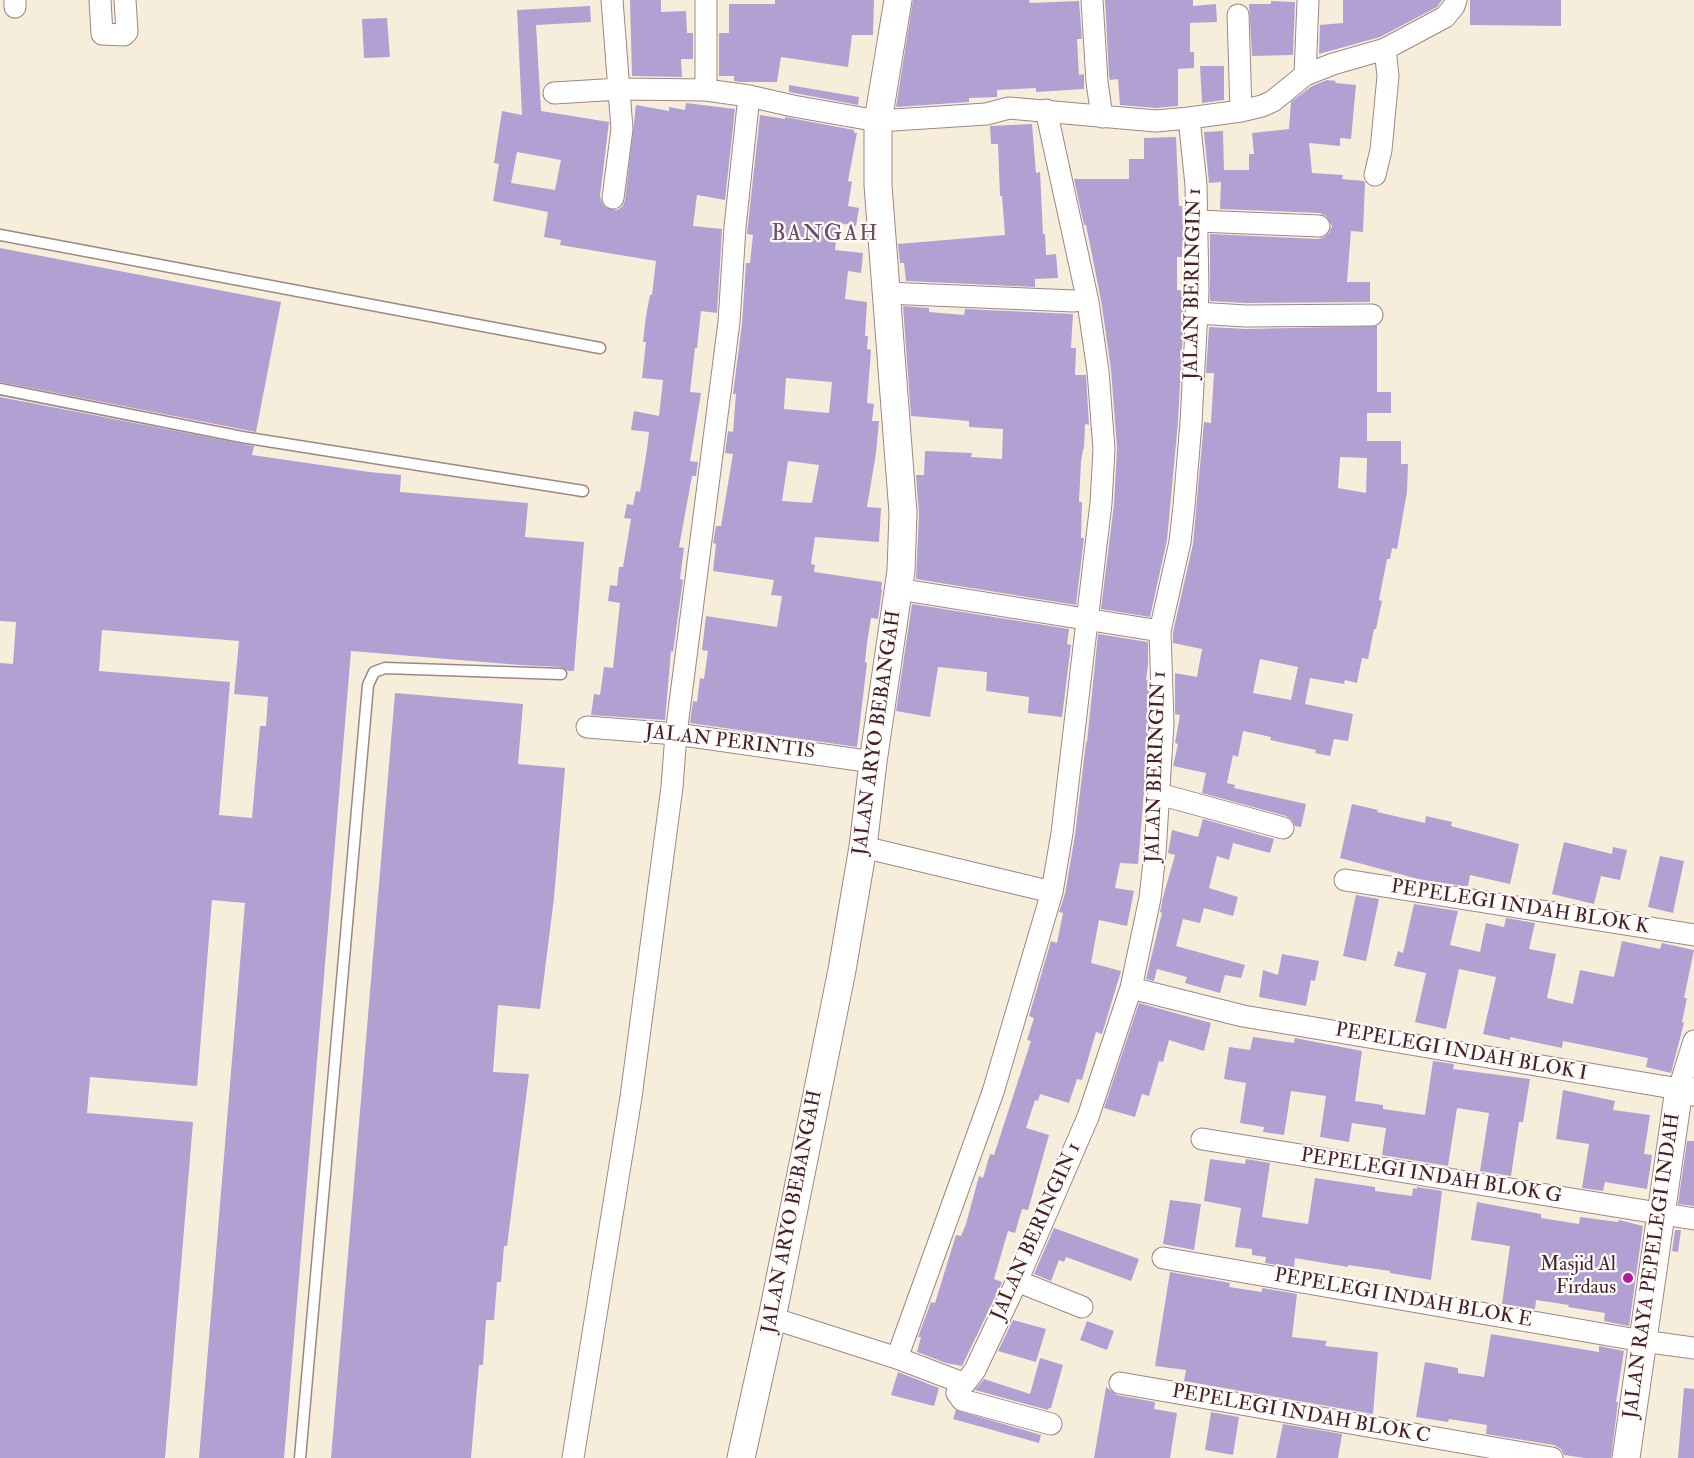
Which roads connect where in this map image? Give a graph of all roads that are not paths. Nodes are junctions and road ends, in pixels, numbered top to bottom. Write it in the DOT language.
graph roads {
  1 [pos="100,0"];
  2 [pos="125,0"];
  3 [pos="612,0"];
  4 [pos="706,0"];
  5 [pos="898,0"];
  6 [pos="1092,0"];
  7 [pos="1308,0"];
  8 [pos="1456,0"];
  9 [pos="1238,15"];
  10 [pos="1385,49"];
  11 [pos="1305,75"];
  12 [pos="620,89"];
  13 [pos="706,90"];
  14 [pos="554,93"];
  15 [pos="748,96"];
  16 [pos="1046,110"];
  17 [pos="1241,111"];
  18 [pos="1102,117"];
  19 [pos="1189,118"];
  20 [pos="878,122"];
  21 [pos="1375,175"];
  22 [pos="613,198"];
  23 [pos="1198,221"];
  24 [pos="1319,226"];
  25 [pos="0,235"];
  26 [pos="886,293"];
  27 [pos="1074,301"];
  28 [pos="1196,313"];
  29 [pos="1372,315"];
  30 [pos="600,348"];
  31 [pos="0,389"];
  32 [pos="583,491"];
  33 [pos="898,589"];
  34 [pos="1087,621"];
  35 [pos="1160,631"];
  36 [pos="561,674"];
  37 [pos="587,726"];
  38 [pos="676,734"];
  39 [pos="873,762"];
  40 [pos="1159,794"];
  41 [pos="1283,828"];
  42 [pos="863,848"];
  43 [pos="1345,880"];
  44 [pos="1052,892"];
  45 [pos="1694,935"];
  46 [pos="1131,988"];
  47 [pos="1694,1041"];
  48 [pos="1686,1091"];
  49 [pos="1202,1140"];
  50 [pos="1661,1214"];
  51 [pos="1694,1219"];
  52 [pos="1163,1258"];
  53 [pos="1017,1281"];
  54 [pos="1082,1307"];
  55 [pos="772,1318"];
  56 [pos="1643,1341"];
  57 [pos="1694,1348"];
  58 [pos="897,1358"];
  59 [pos="963,1382"];
  60 [pos="1120,1383"];
  61 [pos="1051,1424"];
  62 [pos="300,1458"];
  63 [pos="573,1458"];
  64 [pos="741,1458"];
  65 [pos="1552,1458"];
  66 [pos="1626,1458"];
  1 -- 2 [label="street"];
  3 -- 12 [label="street"];
  4 -- 13 [label="street"];
  5 -- 20 [label="street, JALAN ARYO BEBANGAH"];
  6 -- 18 [label="street"];
  7 -- 11 [label="street"];
  8 -- 10 [label="street"];
  9 -- 17 [label="street"];
  10 -- 11 [label="street"];
  10 -- 21 [label="street"];
  11 -- 17 [label="street"];
  12 -- 13 [label="street"];
  12 -- 14 [label="street"];
  12 -- 22 [label="street"];
  13 -- 15 [label="street"];
  15 -- 20 [label="street"];
  15 -- 38 [label="street"];
  16 -- 18 [label="street"];
  16 -- 20 [label="street"];
  16 -- 34 [label="street"];
  17 -- 19 [label="street"];
  18 -- 19 [label="street"];
  19 -- 23 [label="street, JALAN BERINGIN 1"];
  20 -- 26 [label="street, JALAN ARYO BEBANGAH"];
  23 -- 24 [label="street"];
  23 -- 28 [label="street, JALAN BERINGIN 1"];
  25 -- 30 [label="lane"];
  26 -- 27 [label="street"];
  26 -- 33 [label="street, JALAN ARYO BEBANGAH"];
  28 -- 29 [label="street"];
  28 -- 35 [label="street, JALAN BERINGIN 1"];
  31 -- 32 [label="lane"];
  33 -- 34 [label="street"];
  33 -- 39 [label="street, JALAN ARYO BEBANGAH"];
  34 -- 35 [label="street"];
  34 -- 44 [label="street"];
  35 -- 40 [label="street, JALAN BERINGIN 1"];
  36 -- 62 [label="lane"];
  37 -- 38 [label="street, JALAN PERINTIS"];
  38 -- 39 [label="street, JALAN PERINTIS"];
  38 -- 63 [label="street"];
  39 -- 42 [label="street, JALAN ARYO BEBANGAH"];
  40 -- 41 [label="street"];
  40 -- 46 [label="street, JALAN BERINGIN 1"];
  42 -- 44 [label="street"];
  42 -- 55 [label="street, JALAN ARYO BEBANGAH"];
  43 -- 45 [label="street, PEPELEGI INDAH BLOK K"];
  44 -- 58 [label="street"];
  46 -- 48 [label="street, PEPELEGI INDAH BLOK I"];
  46 -- 53 [label="street, JALAN BERINGIN 1"];
  47 -- 48 [label="street, JALAN RAYA PEPELEGI INDAH"];
  48 -- 50 [label="street, JALAN RAYA PEPELEGI INDAH"];
  49 -- 50 [label="street, PEPELEGI INDAH BLOK G"];
  50 -- 51 [label="street, PEPELEGI INDAH BLOK G"];
  50 -- 56 [label="street, JALAN RAYA PEPELEGI INDAH"];
  52 -- 56 [label="street, PEPELEGI INDAH BLOK E"];
  53 -- 54 [label="street"];
  53 -- 59 [label="street, JALAN BERINGIN 1"];
  55 -- 58 [label="street"];
  55 -- 64 [label="street, JALAN ARYO BEBANGAH"];
  56 -- 57 [label="street, PEPELEGI INDAH BLOK E"];
  56 -- 66 [label="street, JALAN RAYA PEPELEGI INDAH"];
  58 -- 59 [label="street"];
  59 -- 61 [label="street"];
  60 -- 65 [label="street, PEPELEGI INDAH BLOK C"];
}
